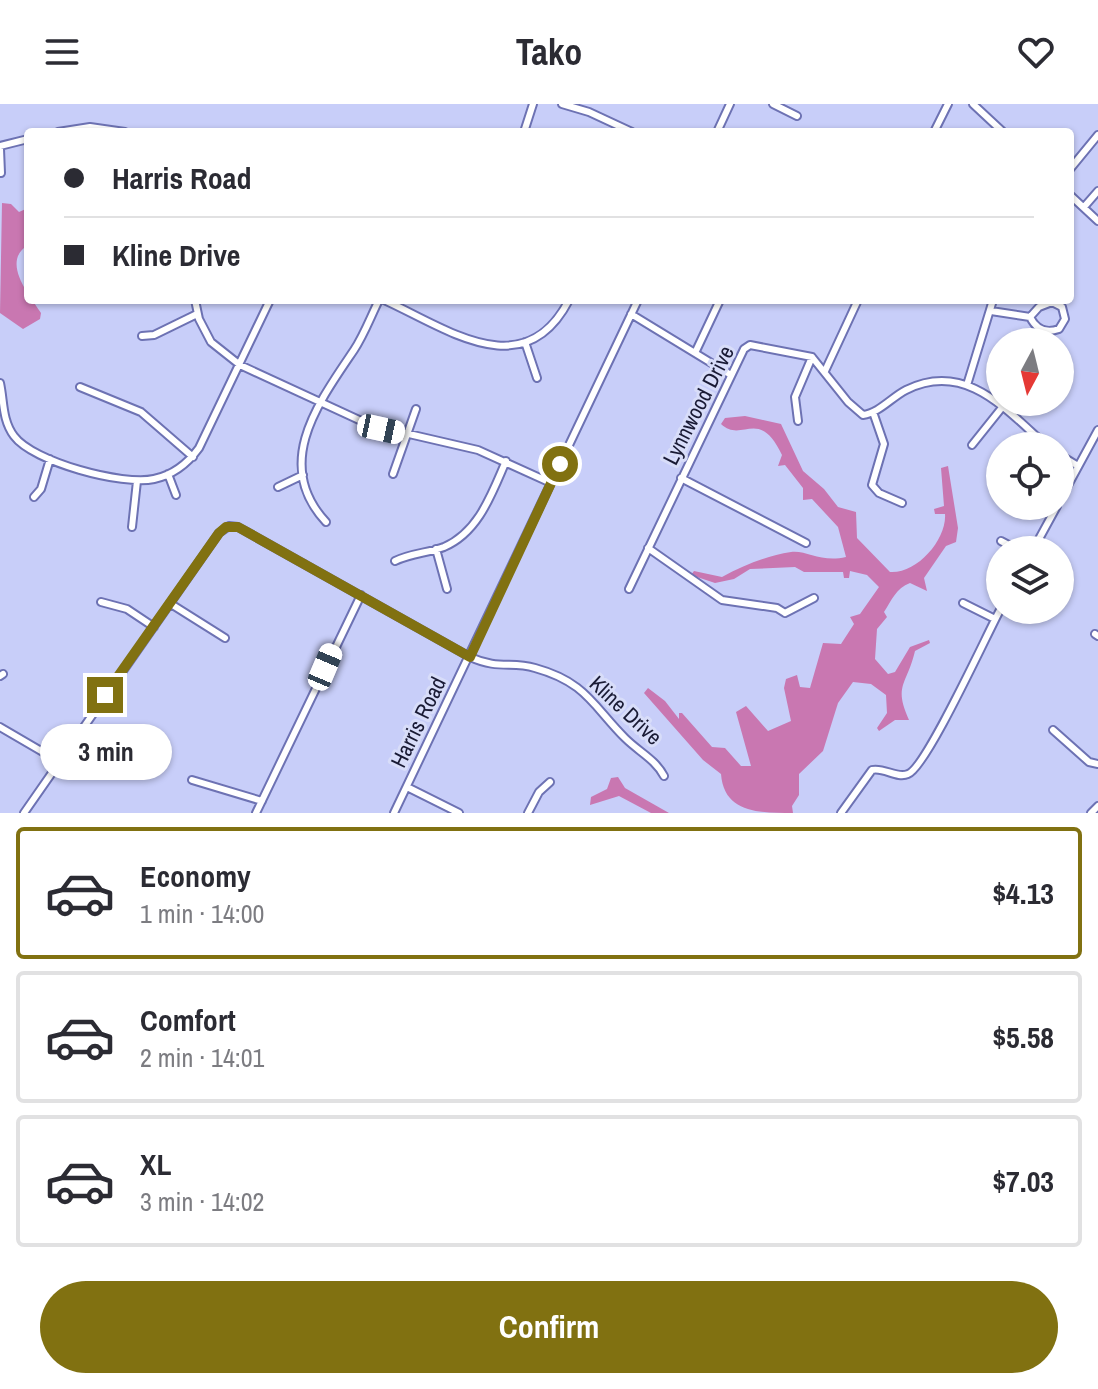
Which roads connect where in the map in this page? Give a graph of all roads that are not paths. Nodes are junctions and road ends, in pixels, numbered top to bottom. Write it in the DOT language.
graph roads {
  1 [pos="533,104"];
  2 [pos="562,104"];
  3 [pos="730,104"];
  4 [pos="773,104"];
  5 [pos="948,104"];
  6 [pos="973,104"];
  7 [pos="989,104"];
  8 [pos="982,112"];
  9 [pos="797,116"];
  10 [pos="525,128"];
  11 [pos="618,128"];
  12 [pos="719,128"];
  13 [pos="936,128"];
  14 [pos="999,128"];
  15 [pos="1098,135"];
  16 [pos="24,140"];
  17 [pos="0,148"];
  18 [pos="1074,164"];
  19 [pos="1,173"];
  20 [pos="1098,191"];
  21 [pos="1074,198"];
  22 [pos="1084,207"];
  23 [pos="1098,221"];
  24 [pos="196,304"];
  25 [pos="268,304"];
  26 [pos="379,304"];
  27 [pos="390,304"];
  28 [pos="566,304"];
  29 [pos="636,304"];
  30 [pos="718,304"];
  31 [pos="856,304"];
  32 [pos="992,304"];
  33 [pos="1045,304"];
  34 [pos="1056,304"];
  35 [pos="991,311"];
  36 [pos="197,314"];
  37 [pos="631,314"];
  38 [pos="1030,317"];
  39 [pos="142,336"];
  40 [pos="525,342"];
  41 [pos="695,353"];
  42 [pos="812,357"];
  43 [pos="240,365"];
  44 [pos="825,371"];
  45 [pos="731,375"];
  46 [pos="537,378"];
  47 [pos="0,383"];
  48 [pos="967,385"];
  49 [pos="80,387"];
  50 [pos="986,395"];
  51 [pos="320,403"];
  52 [pos="416,409"];
  53 [pos="873,412"];
  54 [pos="995,416"];
  55 [pos="1016,416"];
  56 [pos="798,421"];
  57 [pos="1098,430"];
  58 [pos="1032,432"];
  59 [pos="405,434"];
  60 [pos="972,445"];
  61 [pos="193,457"];
  62 [pos="50,459"];
  63 [pos="506,461"];
  64 [pos="1074,464"];
  65 [pos="1078,466"];
  66 [pos="168,474"];
  67 [pos="393,474"];
  68 [pos="1074,474"];
  69 [pos="303,475"];
  70 [pos="681,478"];
  71 [pos="137,481"];
  72 [pos="551,483"];
  73 [pos="278,487"];
  74 [pos="176,495"];
  75 [pos="34,497"];
  76 [pos="902,503"];
  77 [pos="326,522"];
  78 [pos="132,527"];
  79 [pos="806,543"];
  80 [pos="648,548"];
  81 [pos="436,549"];
  82 [pos="395,561"];
  83 [pos="447,589"];
  84 [pos="629,589"];
  85 [pos="361,595"];
  86 [pos="814,598"];
  87 [pos="101,602"];
  88 [pos="963,603"];
  89 [pos="171,604"];
  90 [pos="785,613"];
  91 [pos="986,614"];
  92 [pos="789,623"];
  93 [pos="992,624"];
  94 [pos="154,627"];
  95 [pos="225,638"];
  96 [pos="470,657"];
  97 [pos="0,727"];
  98 [pos="1053,730"];
  99 [pos="60,762"];
  100 [pos="1098,764"];
  101 [pos="664,776"];
  102 [pos="192,780"];
  103 [pos="550,782"];
  104 [pos="407,787"];
  105 [pos="262,801"];
  106 [pos="1098,806"];
  107 [pos="24,813"];
  108 [pos="256,813"];
  109 [pos="394,813"];
  110 [pos="459,813"];
  111 [pos="528,813"];
  112 [pos="841,813"];
  113 [pos="1091,813"];
  1 -- 10 [label="street"];
  2 -- 11 [label="street"];
  3 -- 12 [label="street"];
  4 -- 9 [label="street"];
  5 -- 13 [label="street"];
  6 -- 8 [label="street"];
  7 -- 8 [label="street"];
  8 -- 14 [label="street"];
  15 -- 18 [label="street"];
  16 -- 17 [label="street"];
  17 -- 19 [label="street"];
  20 -- 22 [label="street"];
  21 -- 22 [label="street"];
  22 -- 23 [label="street"];
  24 -- 36 [label="street"];
  25 -- 43 [label="street"];
  26 -- 51 [label="street"];
  27 -- 40 [label="street"];
  28 -- 40 [label="street"];
  29 -- 37 [label="street, Harris Road"];
  30 -- 41 [label="street"];
  31 -- 44 [label="street"];
  32 -- 35 [label="street"];
  33 -- 38 [label="street"];
  34 -- 38 [label="street"];
  35 -- 38 [label="street"];
  35 -- 48 [label="street"];
  36 -- 39 [label="street"];
  36 -- 43 [label="street"];
  37 -- 41 [label="street"];
  37 -- 72 [label="street, Harris Road"];
  40 -- 46 [label="street"];
  41 -- 45 [label="street"];
  42 -- 44 [label="street"];
  42 -- 45 [label="street, Lynnwood Drive"];
  42 -- 56 [label="street"];
  43 -- 51 [label="street"];
  43 -- 61 [label="street"];
  44 -- 53 [label="street"];
  45 -- 70 [label="street, Lynnwood Drive"];
  47 -- 62 [label="street"];
  48 -- 50 [label="street"];
  48 -- 53 [label="street"];
  49 -- 61 [label="street"];
  51 -- 59 [label="street"];
  51 -- 69 [label="street"];
  52 -- 59 [label="street"];
  53 -- 76 [label="street"];
  54 -- 60 [label="street"];
  55 -- 58 [label="street"];
  57 -- 65 [label="street"];
  59 -- 63 [label="street"];
  59 -- 67 [label="street"];
  61 -- 66 [label="street"];
  62 -- 71 [label="street"];
  62 -- 75 [label="street"];
  63 -- 72 [label="street"];
  63 -- 81 [label="street"];
  64 -- 65 [label="street"];
  65 -- 68 [label="street"];
  66 -- 71 [label="street"];
  66 -- 74 [label="street"];
  69 -- 73 [label="street"];
  69 -- 77 [label="street"];
  70 -- 79 [label="street"];
  70 -- 80 [label="street, Lynnwood Drive"];
  71 -- 78 [label="street"];
  72 -- 96 [label="street, Harris Road"];
  80 -- 84 [label="street, Lynnwood Drive"];
  80 -- 90 [label="street"];
  81 -- 82 [label="street"];
  81 -- 83 [label="street"];
  85 -- 89 [label="street, Kline Drive"];
  85 -- 96 [label="street, Kline Drive"];
  85 -- 105 [label="street"];
  86 -- 90 [label="street"];
  87 -- 94 [label="street"];
  88 -- 91 [label="street"];
  89 -- 94 [label="street, Kline Drive"];
  89 -- 95 [label="street"];
  90 -- 92 [label="street"];
  93 -- 112 [label="street"];
  94 -- 99 [label="street, Kline Drive"];
  96 -- 101 [label="street, Kline Drive"];
  96 -- 104 [label="street, Harris Road"];
  97 -- 99 [label="street"];
  98 -- 100 [label="street"];
  99 -- 107 [label="street, Kline Drive"];
  102 -- 105 [label="street"];
  103 -- 111 [label="street"];
  104 -- 109 [label="street, Harris Road"];
  104 -- 110 [label="street"];
  105 -- 108 [label="street"];
  106 -- 113 [label="street"];
}
